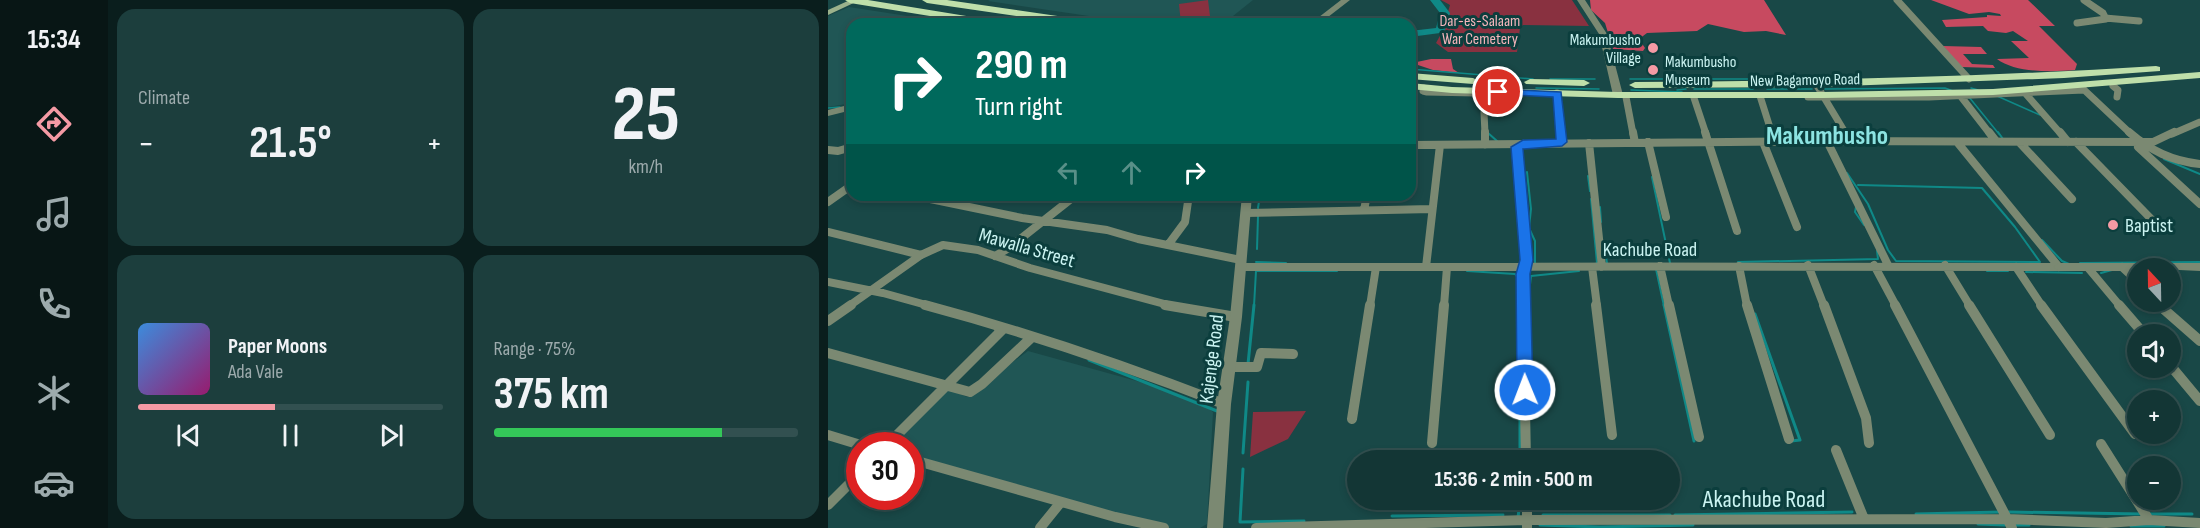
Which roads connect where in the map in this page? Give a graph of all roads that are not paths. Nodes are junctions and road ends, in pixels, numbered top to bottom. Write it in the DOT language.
graph roads {
  1 [pos="845,0"];
  2 [pos="850,0"];
  3 [pos="855,0"];
  4 [pos="927,0"];
  5 [pos="1346,0"];
  6 [pos="1581,0"];
  7 [pos="1897,0"];
  8 [pos="2084,0"];
  9 [pos="828,8"];
  10 [pos="828,13"];
  11 [pos="962,18"];
  12 [pos="1051,18"];
  13 [pos="1322,18"];
  14 [pos="2105,18"];
  15 [pos="2139,21"];
  16 [pos="2078,23"];
  17 [pos="2200,65"];
  18 [pos="2200,75"];
  19 [pos="1416,77"];
  20 [pos="1969,79"];
  21 [pos="1816,84"];
  22 [pos="2113,86"];
  23 [pos="1416,87"];
  24 [pos="1424,88"];
  25 [pos="2082,88"];
  26 [pos="1620,92"];
  27 [pos="1491,93"];
  28 [pos="2025,93"];
  29 [pos="1557,94"];
  30 [pos="1960,95"];
  31 [pos="1760,96"];
  32 [pos="1824,97"];
  33 [pos="2117,97"];
  34 [pos="1694,98"];
  35 [pos="846,108"];
  36 [pos="828,112"];
  37 [pos="2200,122"];
  38 [pos="1827,141"];
  39 [pos="1996,141"];
  40 [pos="1562,142"];
  41 [pos="1648,142"];
  42 [pos="1763,142"];
  43 [pos="1775,142"];
  44 [pos="1851,142"];
  45 [pos="1956,142"];
  46 [pos="2019,142"];
  47 [pos="2072,142"];
  48 [pos="2136,142"];
  49 [pos="1589,143"];
  50 [pos="1635,143"];
  51 [pos="1707,143"];
  52 [pos="1523,144"];
  53 [pos="1416,145"];
  54 [pos="1440,145"];
  55 [pos="1485,145"];
  56 [pos="846,149"];
  57 [pos="828,150"];
  58 [pos="2200,164"];
  59 [pos="846,189"];
  60 [pos="2072,199"];
  61 [pos="947,201"];
  62 [pos="1069,201"];
  63 [pos="1188,201"];
  64 [pos="1246,201"];
  65 [pos="1366,201"];
  66 [pos="828,202"];
  67 [pos="2200,204"];
  68 [pos="1432,209"];
  69 [pos="1364,210"];
  70 [pos="1245,213"];
  71 [pos="1666,217"];
  72 [pos="1045,221"];
  73 [pos="1797,227"];
  74 [pos="2160,228"];
  75 [pos="1737,231"];
  76 [pos="828,232"];
  77 [pos="1168,245"];
  78 [pos="921,255"];
  79 [pos="995,256"];
  80 [pos="1241,263"];
  81 [pos="1808,264"];
  82 [pos="1874,265"];
  83 [pos="1945,265"];
  84 [pos="1739,266"];
  85 [pos="1888,266"];
  86 [pos="1376,267"];
  87 [pos="1426,267"];
  88 [pos="1447,267"];
  89 [pos="1597,267"];
  90 [pos="1660,267"];
  91 [pos="2016,267"];
  92 [pos="2059,267"];
  93 [pos="2122,267"];
  94 [pos="2200,267"];
  95 [pos="1525,268"];
  96 [pos="2089,268"];
  97 [pos="2127,272"];
  98 [pos="828,282"];
  99 [pos="868,291"];
  100 [pos="2167,312"];
  101 [pos="1236,317"];
  102 [pos="828,321"];
  103 [pos="992,323"];
  104 [pos="2135,324"];
  105 [pos="1032,337"];
  106 [pos="2200,341"];
  107 [pos="828,353"];
  108 [pos="1293,354"];
  109 [pos="1229,368"];
  110 [pos="2181,378"];
  111 [pos="946,384"];
  112 [pos="2200,401"];
  113 [pos="1224,404"];
  114 [pos="1352,419"];
  115 [pos="2127,423"];
  116 [pos="900,432"];
  117 [pos="828,435"];
  118 [pos="1612,435"];
  119 [pos="2050,435"];
  120 [pos="1699,437"];
  121 [pos="1789,439"];
  122 [pos="846,440"];
  123 [pos="1432,443"];
  124 [pos="1869,443"];
  125 [pos="2101,444"];
  126 [pos="1526,450"];
  127 [pos="1836,450"];
  128 [pos="924,463"];
  129 [pos="846,487"];
  130 [pos="1060,502"];
  131 [pos="828,506"];
  132 [pos="1864,519"];
  133 [pos="2149,520"];
  134 [pos="2200,523"];
  135 [pos="1527,524"];
  136 [pos="2009,524"];
  137 [pos="1334,526"];
  138 [pos="1425,526"];
  139 [pos="2108,526"];
  140 [pos="1040,528"];
  141 [pos="1164,528"];
  142 [pos="1215,528"];
  143 [pos="1256,528"];
  1 -- 9 [label="main road"];
  2 -- 3 [label="highway"];
  3 -- 10 [label="main road"];
  3 -- 11 [label="highway"];
  4 -- 12 [label="highway"];
  5 -- 13 [label="street"];
  6 -- 26 [label="street"];
  7 -- 20 [label="street"];
  8 -- 14 [label="street"];
  14 -- 15 [label="street"];
  14 -- 16 [label="street"];
  17 -- 20 [label="highway, New Bagamoyo Road"];
  18 -- 25 [label="highway, New Bagamoyo Road"];
  19 -- 26 [label="highway, New Bagamoyo Road"];
  20 -- 21 [label="highway, New Bagamoyo Road"];
  21 -- 26 [label="highway, New Bagamoyo Road"];
  21 -- 32 [label="street"];
  22 -- 33 [label="street"];
  23 -- 24 [label="highway, New Bagamoyo Road"];
  24 -- 27 [label="street"];
  24 -- 29 [label="highway, New Bagamoyo Road"];
  25 -- 28 [label="street"];
  25 -- 30 [label="highway, New Bagamoyo Road"];
  25 -- 48 [label="street"];
  26 -- 29 [label="highway, New Bagamoyo Road"];
  26 -- 32 [label="highway, New Bagamoyo Road"];
  26 -- 34 [label="street"];
  26 -- 50 [label="street"];
  27 -- 29 [label="street"];
  27 -- 55 [label="street"];
  28 -- 30 [label="street"];
  28 -- 47 [label="street"];
  29 -- 40 [label="street"];
  30 -- 32 [label="highway, New Bagamoyo Road"];
  30 -- 39 [label="street"];
  31 -- 32 [label="street"];
  31 -- 34 [label="street"];
  31 -- 43 [label="street"];
  32 -- 44 [label="street"];
  34 -- 51 [label="street"];
  35 -- 36 [label="street"];
  37 -- 48 [label="street"];
  38 -- 43 [label="street"];
  38 -- 44 [label="street"];
  38 -- 85 [label="street"];
  39 -- 45 [label="street"];
  39 -- 46 [label="street"];
  40 -- 49 [label="street"];
  40 -- 52 [label="street"];
  41 -- 50 [label="street"];
  41 -- 51 [label="street"];
  41 -- 71 [label="street"];
  42 -- 43 [label="street"];
  42 -- 51 [label="street"];
  42 -- 73 [label="street"];
  44 -- 45 [label="street"];
  45 -- 92 [label="street"];
  46 -- 47 [label="street"];
  46 -- 60 [label="street"];
  47 -- 48 [label="street"];
  47 -- 74 [label="street"];
  48 -- 58 [label="street"];
  48 -- 67 [label="street"];
  49 -- 50 [label="street"];
  49 -- 89 [label="street"];
  51 -- 75 [label="street"];
  52 -- 55 [label="street"];
  52 -- 95 [label="street"];
  53 -- 54 [label="street"];
  54 -- 55 [label="street"];
  54 -- 68 [label="street"];
  56 -- 57 [label="street"];
  59 -- 66 [label="street"];
  61 -- 72 [label="street, Kachube Road"];
  62 -- 72 [label="street"];
  63 -- 77 [label="street"];
  64 -- 70 [label="street, Kajenge Road"];
  65 -- 69 [label="street"];
  68 -- 69 [label="street"];
  68 -- 87 [label="street"];
  69 -- 70 [label="street"];
  70 -- 80 [label="street, Kajenge Road"];
  72 -- 77 [label="street, Kachube Road"];
  72 -- 79 [label="street"];
  76 -- 78 [label="street"];
  77 -- 80 [label="street, Kachube Road"];
  78 -- 79 [label="street, Mawalla Street"];
  78 -- 99 [label="street, Mawalla Street"];
  79 -- 101 [label="street, Mawalla Street"];
  80 -- 86 [label="street, Kachube Road"];
  80 -- 101 [label="street, Kajenge Road"];
  81 -- 82 [label="street, Kachube Road"];
  81 -- 84 [label="street, Kachube Road"];
  81 -- 124 [label="street"];
  82 -- 85 [label="street, Kachube Road"];
  82 -- 136 [label="street"];
  83 -- 85 [label="street, Kachube Road"];
  83 -- 91 [label="street, Kachube Road"];
  83 -- 119 [label="street"];
  84 -- 90 [label="street, Kachube Road"];
  84 -- 121 [label="street"];
  86 -- 87 [label="street, Kachube Road"];
  86 -- 114 [label="street"];
  87 -- 88 [label="street, Kachube Road"];
  88 -- 95 [label="street, Kachube Road"];
  88 -- 123 [label="street"];
  89 -- 90 [label="street, Kachube Road"];
  89 -- 95 [label="street, Kachube Road"];
  89 -- 118 [label="street"];
  90 -- 120 [label="street"];
  91 -- 92 [label="street, Kachube Road"];
  91 -- 115 [label="street"];
  92 -- 96 [label="street"];
  93 -- 94 [label="street"];
  93 -- 96 [label="street"];
  93 -- 97 [label="street"];
  95 -- 126 [label="street"];
  96 -- 104 [label="street"];
  98 -- 99 [label="street"];
  99 -- 102 [label="street, Mawalla Street"];
  99 -- 103 [label="street"];
  100 -- 106 [label="street"];
  101 -- 109 [label="street, Kajenge Road"];
  103 -- 105 [label="street"];
  103 -- 111 [label="street"];
  105 -- 111 [label="street"];
  105 -- 113 [label="street"];
  107 -- 111 [label="street"];
  108 -- 109 [label="street"];
  109 -- 113 [label="street, Kajenge Road"];
  110 -- 112 [label="street"];
  111 -- 116 [label="street"];
  113 -- 142 [label="street, Kajenge Road"];
  117 -- 122 [label="street"];
  125 -- 133 [label="street"];
  127 -- 132 [label="street"];
  128 -- 130 [label="street"];
  129 -- 131 [label="street"];
  130 -- 140 [label="street"];
  130 -- 141 [label="street"];
  132 -- 135 [label="street, Akachube Road"];
  132 -- 136 [label="street, Akachube Road"];
  133 -- 134 [label="street, Akachube Road"];
  133 -- 139 [label="street, Akachube Road"];
  135 -- 138 [label="street, Akachube Road"];
  136 -- 139 [label="street, Akachube Road"];
  137 -- 138 [label="street, Akachube Road"];
  137 -- 143 [label="street, Akachube Road"];
}
